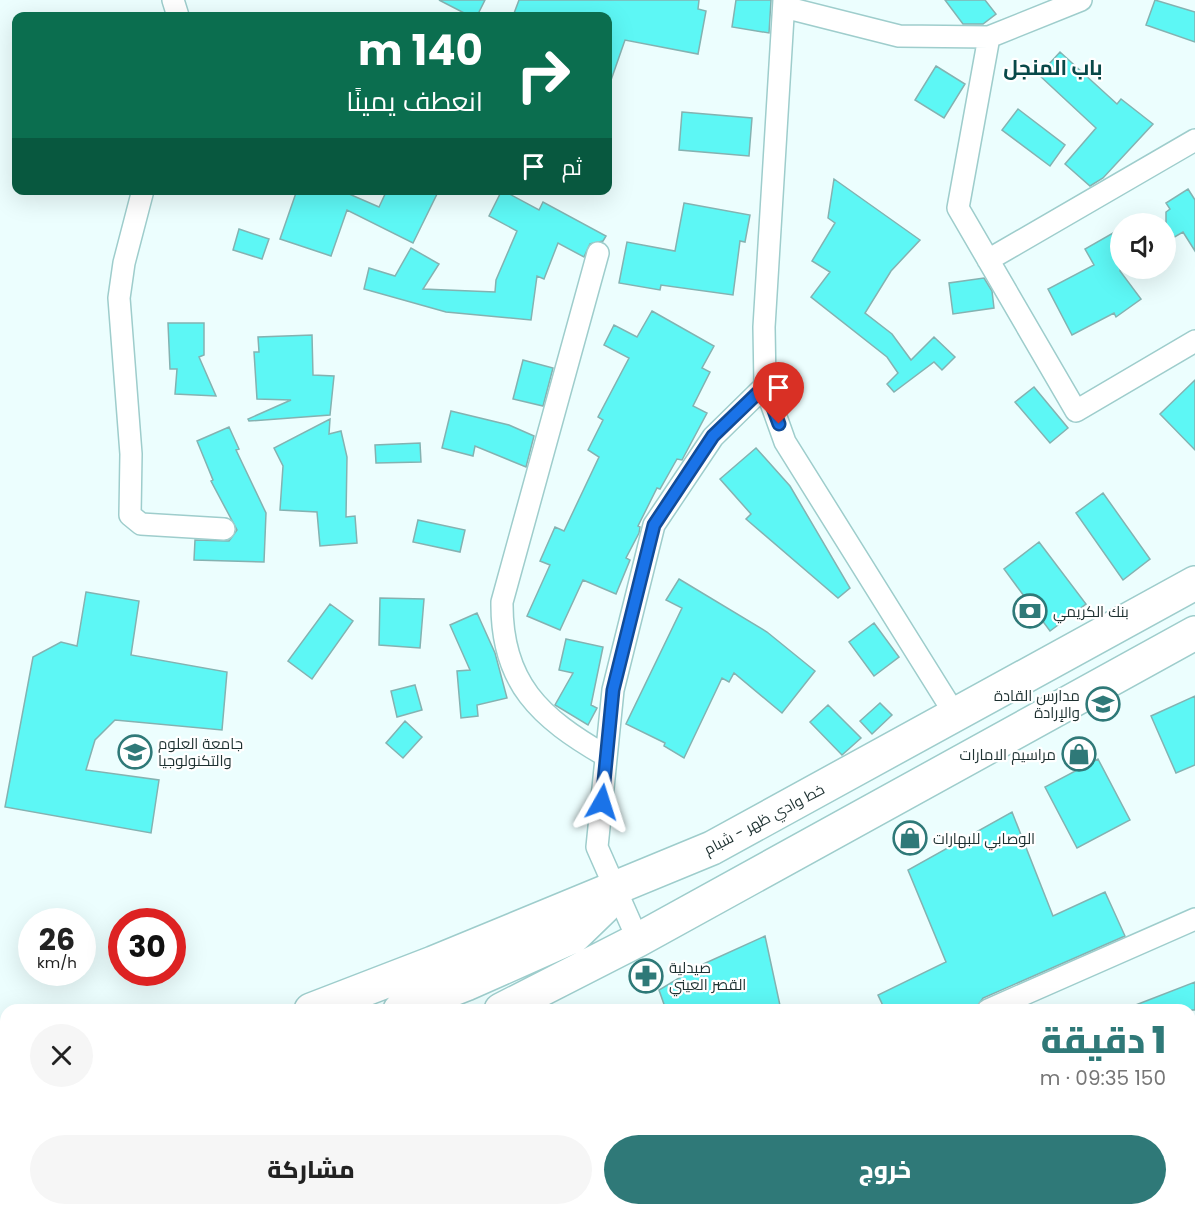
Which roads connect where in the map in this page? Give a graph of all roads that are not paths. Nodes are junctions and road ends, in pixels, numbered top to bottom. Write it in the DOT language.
graph roads {
  1 [pos="1081,0"];
  2 [pos="784,4"];
  3 [pos="989,37"];
  4 [pos="1195,140"];
  5 [pos="142,195"];
  6 [pos="598,253"];
  7 [pos="988,260"];
  8 [pos="1195,341"];
  9 [pos="765,386"];
  10 [pos="224,529"];
  11 [pos="1193,589"];
  12 [pos="1195,633"];
  13 [pos="956,716"];
  14 [pos="606,756"];
  15 [pos="615,888"];
  16 [pos="1195,919"];
  17 [pos="638,940"];
  18 [pos="327,1004"];
  19 [pos="415,1004"];
  20 [pos="476,1004"];
  21 [pos="513,1004"];
  22 [pos="1002,1004"];
  1 -- 3 [label="street"];
  2 -- 3 [label="street"];
  2 -- 9 [label="street"];
  3 -- 7 [label="street"];
  4 -- 7 [label="street"];
  5 -- 10 [label="street"];
  6 -- 14 [label="street"];
  7 -- 8 [label="street"];
  9 -- 13 [label="street"];
  9 -- 14 [label="street"];
  11 -- 13 [label="main road, خط وادي ظهر - شبام"];
  12 -- 17 [label="main road"];
  13 -- 15 [label="main road, خط وادي ظهر - شبام"];
  14 -- 15 [label="street"];
  15 -- 17 [label="street"];
  15 -- 18 [label="main road, خط وادي ظهر - شبام"];
  15 -- 19 [label="main road"];
  16 -- 22 [label="street"];
  17 -- 20 [label="main road"];
  17 -- 21 [label="main road"];
}
